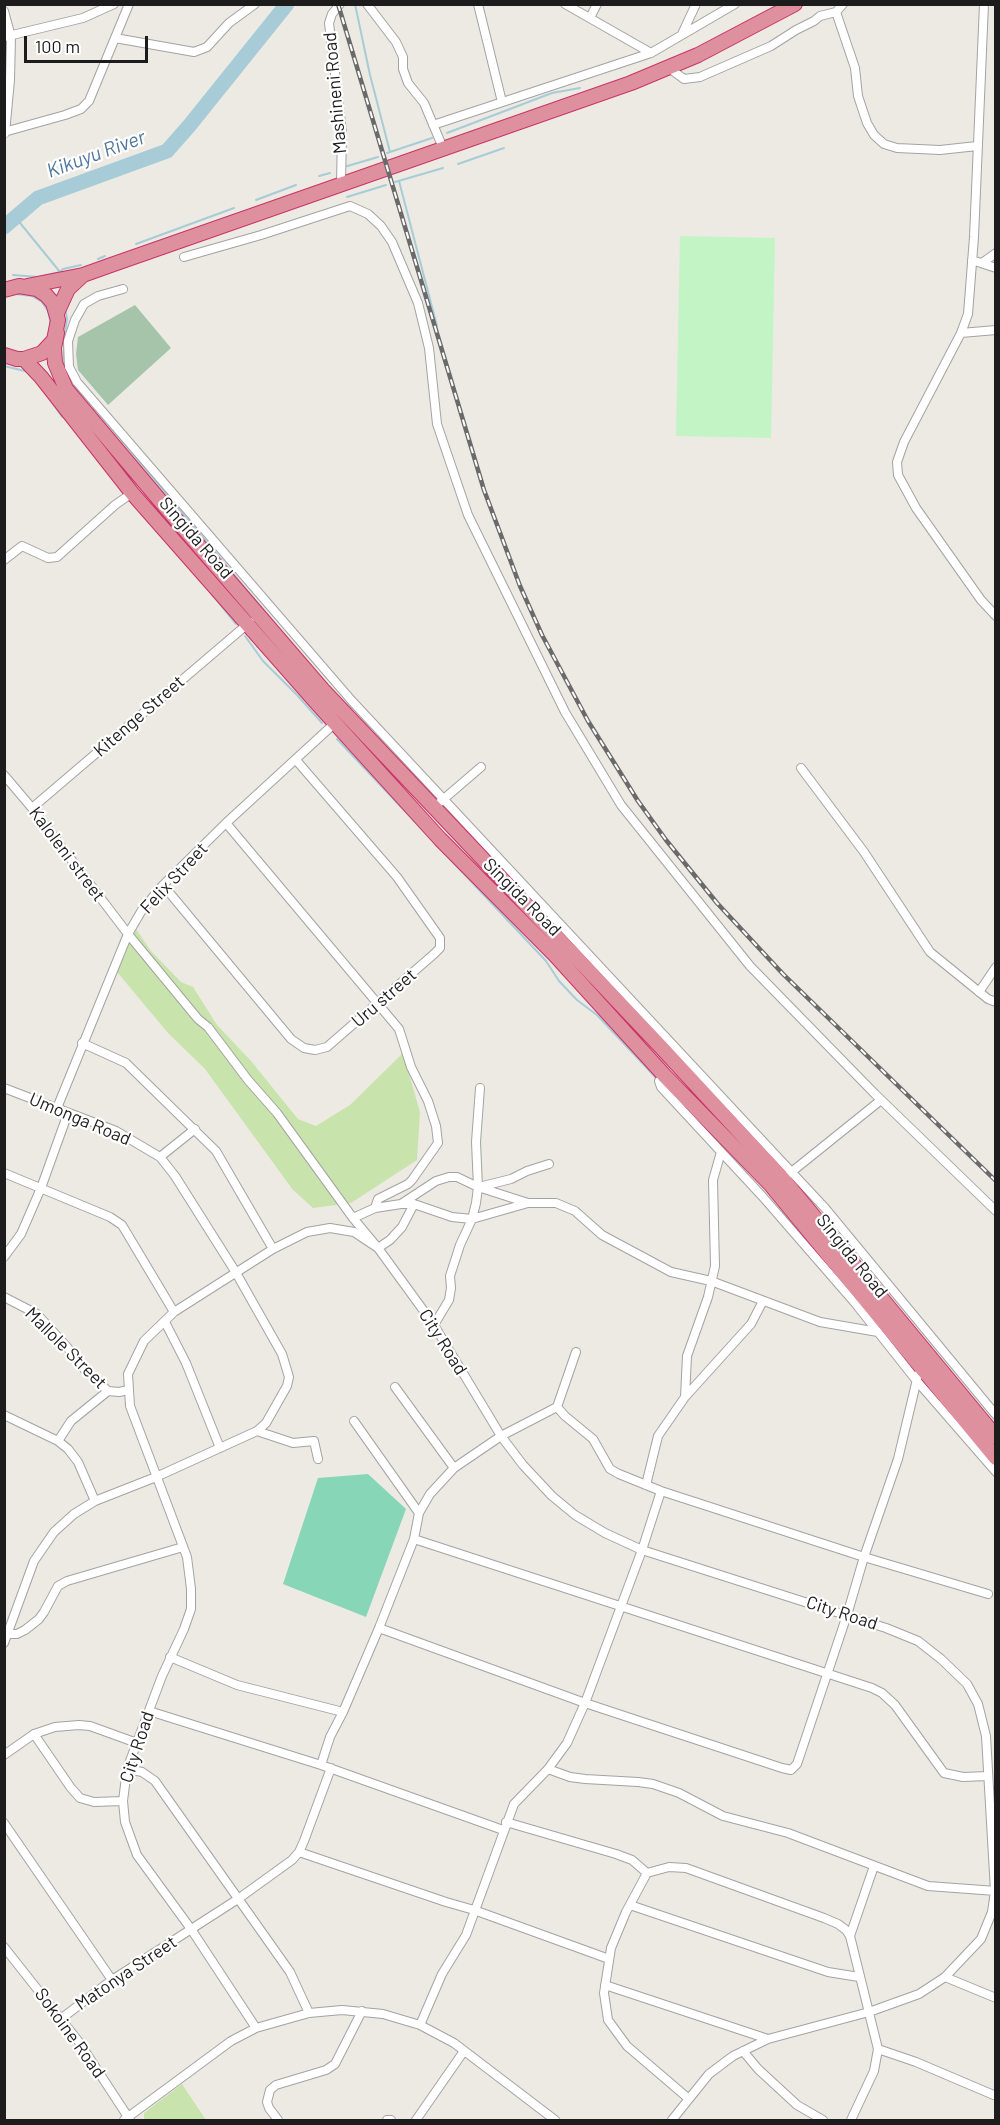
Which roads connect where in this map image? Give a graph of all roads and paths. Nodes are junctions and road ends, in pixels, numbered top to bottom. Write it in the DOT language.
graph roads {
  1 [pos="114,4"];
  2 [pos="129,4"];
  3 [pos="255,4"];
  4 [pos="340,4"];
  5 [pos="367,4"];
  6 [pos="478,4"];
  7 [pos="565,4"];
  8 [pos="597,4"];
  9 [pos="696,4"];
  10 [pos="735,4"];
  11 [pos="795,4"];
  12 [pos="843,4"];
  13 [pos="984,4"];
  14 [pos="4,11"];
  15 [pos="836,12"];
  16 [pos="590,18"];
  17 [pos="682,34"];
  18 [pos="8,37"];
  19 [pos="115,38"];
  20 [pos="651,53"];
  21 [pos="669,68"];
  22 [pos="502,102"];
  23 [pos="433,126"];
  24 [pos="5,133"];
  25 [pos="977,146"];
  26 [pos="443,148"];
  27 [pos="341,184"];
  28 [pos="996,253"];
  29 [pos="184,257"];
  30 [pos="972,260"];
  31 [pos="982,263"];
  32 [pos="996,268"];
  33 [pos="83,275"];
  34 [pos="27,286"];
  35 [pos="123,289"];
  36 [pos="4,290"];
  37 [pos="57,313"];
  38 [pos="996,330"];
  39 [pos="57,333"];
  40 [pos="960,333"];
  41 [pos="4,355"];
  42 [pos="24,359"];
  43 [pos="132,493"];
  44 [pos="4,560"];
  45 [pos="258,615"];
  46 [pos="996,616"];
  47 [pos="247,624"];
  48 [pos="335,723"];
  49 [pos="296,760"];
  50 [pos="481,767"];
  51 [pos="801,768"];
  52 [pos="4,775"];
  53 [pos="438,804"];
  54 [pos="32,808"];
  55 [pos="226,823"];
  56 [pos="163,885"];
  57 [pos="128,934"];
  58 [pos="996,967"];
  59 [pos="979,992"];
  60 [pos="996,1002"];
  61 [pos="378,1003"];
  62 [pos="82,1043"];
  63 [pos="664,1075"];
  64 [pos="4,1088"];
  65 [pos="480,1088"];
  66 [pos="881,1100"];
  67 [pos="57,1108"];
  68 [pos="68,1113"];
  69 [pos="195,1129"];
  70 [pos="721,1152"];
  71 [pos="160,1157"];
  72 [pos="549,1164"];
  73 [pos="4,1173"];
  74 [pos="787,1176"];
  75 [pos="478,1187"];
  76 [pos="41,1188"];
  77 [pos="528,1203"];
  78 [pos="401,1204"];
  79 [pos="414,1204"];
  80 [pos="375,1208"];
  81 [pos="996,1210"];
  82 [pos="353,1218"];
  83 [pos="472,1219"];
  84 [pos="378,1248"];
  85 [pos="273,1249"];
  86 [pos="4,1257"];
  87 [pos="235,1271"];
  88 [pos="711,1281"];
  89 [pos="4,1297"];
  90 [pos="763,1301"];
  91 [pos="174,1312"];
  92 [pos="165,1322"];
  93 [pos="434,1325"];
  94 [pos="878,1332"];
  95 [pos="576,1352"];
  96 [pos="922,1370"];
  97 [pos="395,1387"];
  98 [pos="128,1390"];
  99 [pos="108,1391"];
  100 [pos="685,1397"];
  101 [pos="557,1407"];
  102 [pos="4,1415"];
  103 [pos="996,1415"];
  104 [pos="354,1422"];
  105 [pos="257,1431"];
  106 [pos="501,1436"];
  107 [pos="996,1437"];
  108 [pos="58,1441"];
  109 [pos="220,1448"];
  110 [pos="996,1458"];
  111 [pos="318,1459"];
  112 [pos="454,1468"];
  113 [pos="996,1472"];
  114 [pos="156,1477"];
  115 [pos="646,1485"];
  116 [pos="661,1491"];
  117 [pos="95,1501"];
  118 [pos="419,1513"];
  119 [pos="414,1539"];
  120 [pos="183,1547"];
  121 [pos="642,1550"];
  122 [pos="864,1557"];
  123 [pos="988,1594"];
  124 [pos="620,1607"];
  125 [pos="847,1615"];
  126 [pos="379,1628"];
  127 [pos="8,1634"];
  128 [pos="4,1643"];
  129 [pos="170,1657"];
  130 [pos="827,1674"];
  131 [pos="585,1703"];
  132 [pos="149,1711"];
  133 [pos="343,1712"];
  134 [pos="34,1734"];
  135 [pos="137,1743"];
  136 [pos="4,1755"];
  137 [pos="321,1765"];
  138 [pos="331,1768"];
  139 [pos="127,1769"];
  140 [pos="548,1769"];
  141 [pos="988,1776"];
  142 [pos="123,1801"];
  143 [pos="4,1823"];
  144 [pos="505,1826"];
  145 [pos="299,1852"];
  146 [pos="874,1866"];
  147 [pos="647,1873"];
  148 [pos="995,1891"];
  149 [pos="238,1899"];
  150 [pos="630,1905"];
  151 [pos="474,1910"];
  152 [pos="191,1929"];
  153 [pos="850,1936"];
  154 [pos="6,1951"];
  155 [pos="609,1959"];
  156 [pos="859,1977"];
  157 [pos="945,1977"];
  158 [pos="112,1980"];
  159 [pos="605,1985"];
  160 [pos="996,1998"];
  161 [pos="362,2011"];
  162 [pos="869,2012"];
  163 [pos="309,2013"];
  164 [pos="62,2018"];
  165 [pos="420,2025"];
  166 [pos="256,2028"];
  167 [pos="768,2039"];
  168 [pos="878,2049"];
  169 [pos="464,2051"];
  170 [pos="743,2051"];
  171 [pos="996,2096"];
  172 [pos="689,2099"];
  173 [pos="544,2117"];
  174 [pos="128,2119"];
  175 [pos="278,2121"];
  176 [pos="416,2121"];
  177 [pos="555,2121"];
  178 [pos="672,2121"];
  179 [pos="823,2121"];
  180 [pos="851,2121"];
  1 -- 18 [label="street"];
  2 -- 19 [label="street"];
  3 -- 19 [label="street"];
  4 -- 27 [label="street, Mashineni Road"];
  5 -- 23 [label="street"];
  6 -- 22 [label="street"];
  7 -- 16 [label="street"];
  8 -- 16 [label="street"];
  9 -- 17 [label="street"];
  10 -- 17 [label="street"];
  11 -- 21 [label="highway"];
  12 -- 15 [label="street"];
  13 -- 25 [label="street"];
  14 -- 18 [label="street"];
  15 -- 21 [label="street"];
  15 -- 25 [label="street"];
  16 -- 20 [label="street"];
  17 -- 20 [label="street"];
  18 -- 24 [label="street"];
  19 -- 24 [label="street"];
  20 -- 22 [label="street"];
  21 -- 26 [label="highway"];
  22 -- 23 [label="street"];
  23 -- 26 [label="street"];
  25 -- 30 [label="street"];
  26 -- 27 [label="highway"];
  27 -- 33 [label="highway"];
  28 -- 31 [label="street"];
  29 -- 66 [label="street"];
  30 -- 31 [label="street"];
  30 -- 40 [label="street"];
  31 -- 32 [label="street"];
  33 -- 34 [label="highway"];
  33 -- 37 [label="highway"];
  34 -- 36 [label="highway"];
  34 -- 37 [label="highway"];
  35 -- 53 [label="street"];
  37 -- 39 [label="highway, Singida Road"];
  38 -- 40 [label="street"];
  39 -- 42 [label="highway"];
  39 -- 45 [label="highway, Singida Road"];
  40 -- 46 [label="street"];
  41 -- 42 [label="highway"];
  42 -- 43 [label="highway, Singida Road"];
  43 -- 44 [label="street"];
  43 -- 47 [label="highway, Singida Road"];
  45 -- 47 [label="street, Kitenge Street"];
  45 -- 53 [label="highway, Singida Road"];
  47 -- 48 [label="highway, Singida Road"];
  47 -- 54 [label="street, Kitenge Street"];
  48 -- 49 [label="street, Felix Street"];
  48 -- 63 [label="highway, Singida Road"];
  49 -- 55 [label="street, Felix Street"];
  49 -- 61 [label="street, Uru street"];
  50 -- 53 [label="street"];
  51 -- 59 [label="street"];
  52 -- 54 [label="street, Kaloleni street"];
  53 -- 74 [label="highway, Singida Road"];
  54 -- 57 [label="street, Kaloleni street"];
  55 -- 56 [label="street, Felix Street"];
  55 -- 61 [label="street"];
  56 -- 57 [label="street, Felix Street"];
  56 -- 61 [label="street, Uru street"];
  57 -- 62 [label="street, Felix Street"];
  57 -- 82 [label="street, Kaloleni street"];
  58 -- 59 [label="street"];
  59 -- 60 [label="street"];
  61 -- 80 [label="street"];
  62 -- 67 [label="street, Felix Street"];
  62 -- 69 [label="street"];
  63 -- 70 [label="street"];
  63 -- 96 [label="highway, Singida Road"];
  64 -- 67 [label="street, Umonga Road"];
  65 -- 75 [label="street"];
  66 -- 74 [label="street"];
  66 -- 81 [label="street"];
  67 -- 68 [label="street, Umonga Road"];
  68 -- 71 [label="street, Umonga Road"];
  68 -- 76 [label="street"];
  69 -- 71 [label="street"];
  69 -- 85 [label="street"];
  70 -- 88 [label="street"];
  70 -- 94 [label="street"];
  71 -- 87 [label="street, Umonga Road"];
  72 -- 75 [label="street"];
  73 -- 76 [label="street"];
  74 -- 96 [label="highway, Singida Road"];
  74 -- 103 [label="street"];
  75 -- 77 [label="street"];
  75 -- 78 [label="street"];
  75 -- 83 [label="street"];
  76 -- 86 [label="street"];
  76 -- 91 [label="street"];
  77 -- 83 [label="street"];
  77 -- 88 [label="street"];
  78 -- 79 [label="street"];
  78 -- 80 [label="street"];
  79 -- 83 [label="street"];
  79 -- 84 [label="street"];
  80 -- 82 [label="street"];
  82 -- 84 [label="street, Kaloleni street"];
  83 -- 93 [label="street"];
  84 -- 85 [label="street, City Road"];
  84 -- 93 [label="street, City Road"];
  85 -- 87 [label="street, City Road"];
  87 -- 91 [label="street, City Road"];
  87 -- 105 [label="street"];
  88 -- 90 [label="street"];
  88 -- 100 [label="street"];
  89 -- 99 [label="street, Mallole Street"];
  90 -- 94 [label="street"];
  90 -- 100 [label="street"];
  91 -- 92 [label="street, City Road"];
  92 -- 98 [label="street, City Road"];
  92 -- 109 [label="street"];
  93 -- 106 [label="street, City Road"];
  94 -- 96 [label="street"];
  95 -- 101 [label="street"];
  96 -- 107 [label="highway, Singida Road"];
  96 -- 110 [label="highway, Singida Road"];
  96 -- 113 [label="street"];
  96 -- 122 [label="street"];
  97 -- 112 [label="street"];
  98 -- 99 [label="street, Mallole Street"];
  98 -- 114 [label="street, City Road"];
  99 -- 108 [label="street"];
  100 -- 115 [label="street"];
  101 -- 106 [label="street"];
  101 -- 115 [label="street"];
  102 -- 108 [label="street"];
  104 -- 118 [label="street"];
  105 -- 109 [label="street"];
  105 -- 111 [label="street"];
  106 -- 112 [label="street"];
  106 -- 121 [label="street, City Road"];
  108 -- 117 [label="street"];
  109 -- 114 [label="street"];
  112 -- 118 [label="street"];
  114 -- 117 [label="street"];
  114 -- 120 [label="street, City Road"];
  115 -- 116 [label="street"];
  116 -- 121 [label="street"];
  116 -- 122 [label="street"];
  117 -- 127 [label="street"];
  118 -- 119 [label="street"];
  119 -- 124 [label="street"];
  119 -- 126 [label="street"];
  120 -- 127 [label="street"];
  120 -- 129 [label="street, City Road"];
  121 -- 124 [label="street"];
  121 -- 125 [label="street, City Road"];
  122 -- 123 [label="street"];
  122 -- 125 [label="street"];
  124 -- 130 [label="street"];
  124 -- 131 [label="street"];
  125 -- 130 [label="street"];
  125 -- 141 [label="street, City Road"];
  126 -- 131 [label="street"];
  126 -- 133 [label="street"];
  127 -- 128 [label="street"];
  129 -- 132 [label="street, City Road"];
  129 -- 133 [label="street"];
  130 -- 131 [label="street"];
  130 -- 141 [label="street"];
  131 -- 140 [label="street"];
  132 -- 135 [label="street, City Road"];
  132 -- 137 [label="street"];
  133 -- 137 [label="street"];
  134 -- 135 [label="street"];
  134 -- 136 [label="street"];
  134 -- 142 [label="street"];
  135 -- 139 [label="street, City Road"];
  137 -- 138 [label="street"];
  138 -- 144 [label="street"];
  138 -- 145 [label="street"];
  139 -- 142 [label="street, City Road"];
  139 -- 149 [label="street"];
  140 -- 144 [label="street"];
  140 -- 146 [label="street"];
  141 -- 148 [label="street, City Road"];
  142 -- 152 [label="street, City Road"];
  143 -- 158 [label="street"];
  144 -- 147 [label="street"];
  144 -- 151 [label="street"];
  145 -- 149 [label="street, Matonya Street"];
  145 -- 151 [label="street"];
  146 -- 148 [label="street"];
  146 -- 153 [label="street"];
  147 -- 150 [label="street"];
  147 -- 153 [label="street"];
  148 -- 157 [label="street, City Road"];
  149 -- 152 [label="street, Matonya Street"];
  149 -- 163 [label="street"];
  150 -- 155 [label="street"];
  150 -- 156 [label="street"];
  151 -- 155 [label="street"];
  151 -- 165 [label="street"];
  152 -- 158 [label="street, Matonya Street"];
  152 -- 166 [label="street, City Road"];
  153 -- 156 [label="street"];
  154 -- 164 [label="street, Sokoine Road"];
  155 -- 159 [label="street"];
  156 -- 162 [label="street"];
  157 -- 160 [label="street"];
  157 -- 162 [label="street, City Road"];
  158 -- 164 [label="street, Matonya Street"];
  159 -- 167 [label="street"];
  159 -- 172 [label="street"];
  161 -- 163 [label="street"];
  161 -- 165 [label="street"];
  161 -- 175 [label="street"];
  162 -- 167 [label="street, City Road"];
  162 -- 168 [label="street"];
  163 -- 166 [label="street"];
  164 -- 174 [label="street, Sokoine Road"];
  165 -- 169 [label="street"];
  166 -- 174 [label="street"];
  167 -- 170 [label="street, City Road"];
  168 -- 171 [label="street"];
  168 -- 180 [label="street"];
  169 -- 173 [label="street"];
  169 -- 176 [label="street"];
  170 -- 172 [label="street, City Road"];
  170 -- 179 [label="street"];
  172 -- 178 [label="street, City Road"];
  173 -- 177 [label="street"];
}
